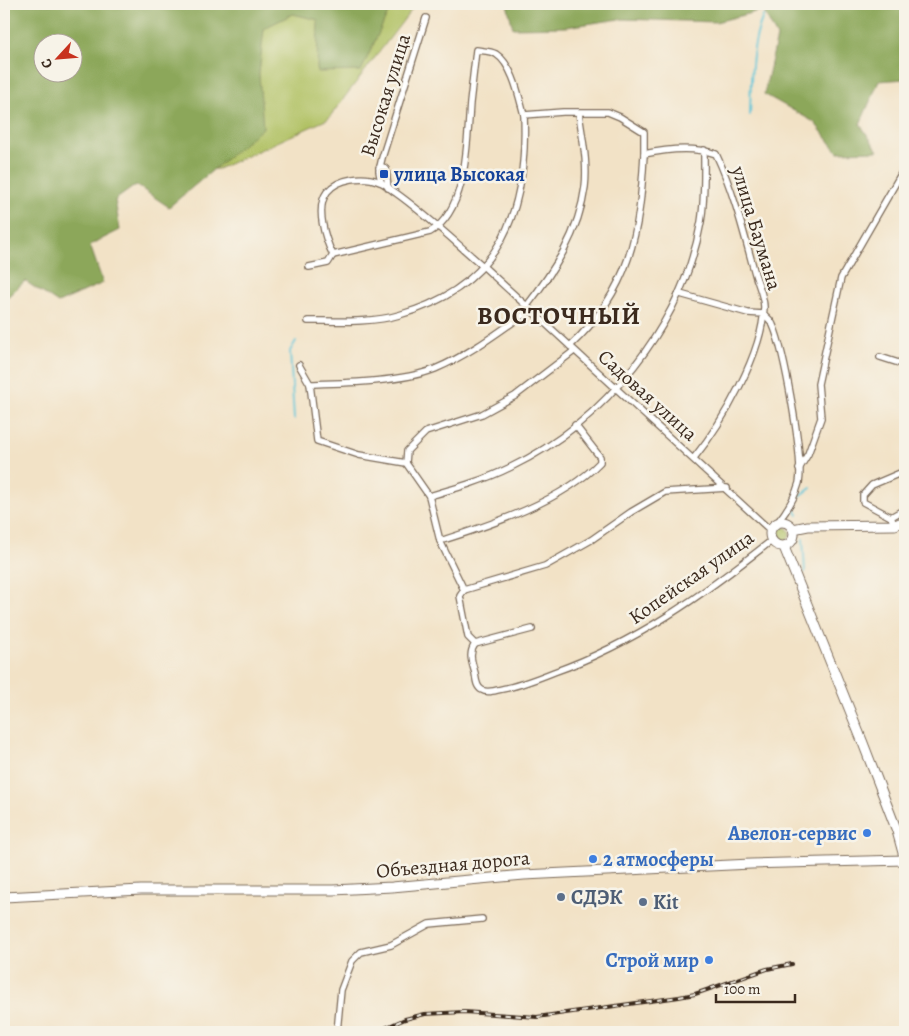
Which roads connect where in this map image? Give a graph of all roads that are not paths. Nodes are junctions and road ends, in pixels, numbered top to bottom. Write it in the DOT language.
graph roads {
  1 [pos="426,18"];
  2 [pos="579,113"];
  3 [pos="524,115"];
  4 [pos="704,150"];
  5 [pos="644,154"];
  6 [pos="905,167"];
  7 [pos="379,168"];
  8 [pos="381,182"];
  9 [pos="388,188"];
  10 [pos="438,227"];
  11 [pos="333,255"];
  12 [pos="309,266"];
  13 [pos="484,267"];
  14 [pos="680,294"];
  15 [pos="528,309"];
  16 [pos="763,314"];
  17 [pos="308,321"];
  18 [pos="572,349"];
  19 [pos="880,357"];
  20 [pos="299,365"];
  21 [pos="905,365"];
  22 [pos="310,384"];
  23 [pos="616,389"];
  24 [pos="575,425"];
  25 [pos="694,458"];
  26 [pos="406,463"];
  27 [pos="798,469"];
  28 [pos="905,471"];
  29 [pos="727,488"];
  30 [pos="429,496"];
  31 [pos="905,509"];
  32 [pos="905,521"];
  33 [pos="774,526"];
  34 [pos="793,529"];
  35 [pos="440,541"];
  36 [pos="771,541"];
  37 [pos="784,547"];
  38 [pos="464,590"];
  39 [pos="532,629"];
  40 [pos="475,644"];
  41 [pos="905,860"];
  42 [pos="4,897"];
  43 [pos="482,919"];
  44 [pos="337,1032"];
  1 -- 7 [label="street, Высокая улица"];
  2 -- 3 [label="street"];
  2 -- 5 [label="street"];
  2 -- 15 [label="street"];
  3 -- 10 [label="street"];
  3 -- 13 [label="street"];
  4 -- 5 [label="street"];
  4 -- 14 [label="street"];
  4 -- 16 [label="street, улица Баумана"];
  5 -- 18 [label="street"];
  6 -- 27 [label="street"];
  7 -- 8 [label="street, Высокая улица"];
  7 -- 9 [label="street"];
  8 -- 9 [label="street, Садовая улица"];
  8 -- 11 [label="street"];
  9 -- 10 [label="street, Садовая улица"];
  10 -- 11 [label="street"];
  10 -- 13 [label="street, Садовая улица"];
  11 -- 12 [label="street"];
  13 -- 15 [label="street, Садовая улица"];
  13 -- 17 [label="street"];
  14 -- 16 [label="street"];
  14 -- 23 [label="street"];
  15 -- 18 [label="street, Садовая улица"];
  15 -- 22 [label="street"];
  16 -- 25 [label="street, улица Баумана"];
  16 -- 27 [label="street, Копейская улица"];
  18 -- 23 [label="street, Садовая улица"];
  18 -- 26 [label="street"];
  19 -- 21 [label="street"];
  20 -- 22 [label="street"];
  22 -- 26 [label="street"];
  23 -- 24 [label="street"];
  23 -- 25 [label="street, Садовая улица"];
  24 -- 30 [label="street"];
  24 -- 35 [label="street"];
  25 -- 29 [label="street, Садовая улица"];
  26 -- 30 [label="street"];
  27 -- 33 [label="street, Копейская улица"];
  28 -- 31 [label="street"];
  29 -- 33 [label="street, Садовая улица"];
  29 -- 38 [label="street"];
  30 -- 35 [label="street"];
  32 -- 34 [label="main road"];
  33 -- 34 [label="main road"];
  33 -- 36 [label="main road"];
  34 -- 37 [label="main road"];
  35 -- 38 [label="street"];
  36 -- 37 [label="main road"];
  36 -- 40 [label="street, Копейская улица"];
  37 -- 41 [label="main road"];
  38 -- 40 [label="street"];
  39 -- 40 [label="street"];
  41 -- 42 [label="main road, Объездная дорога"];
  43 -- 44 [label="street"];
}
